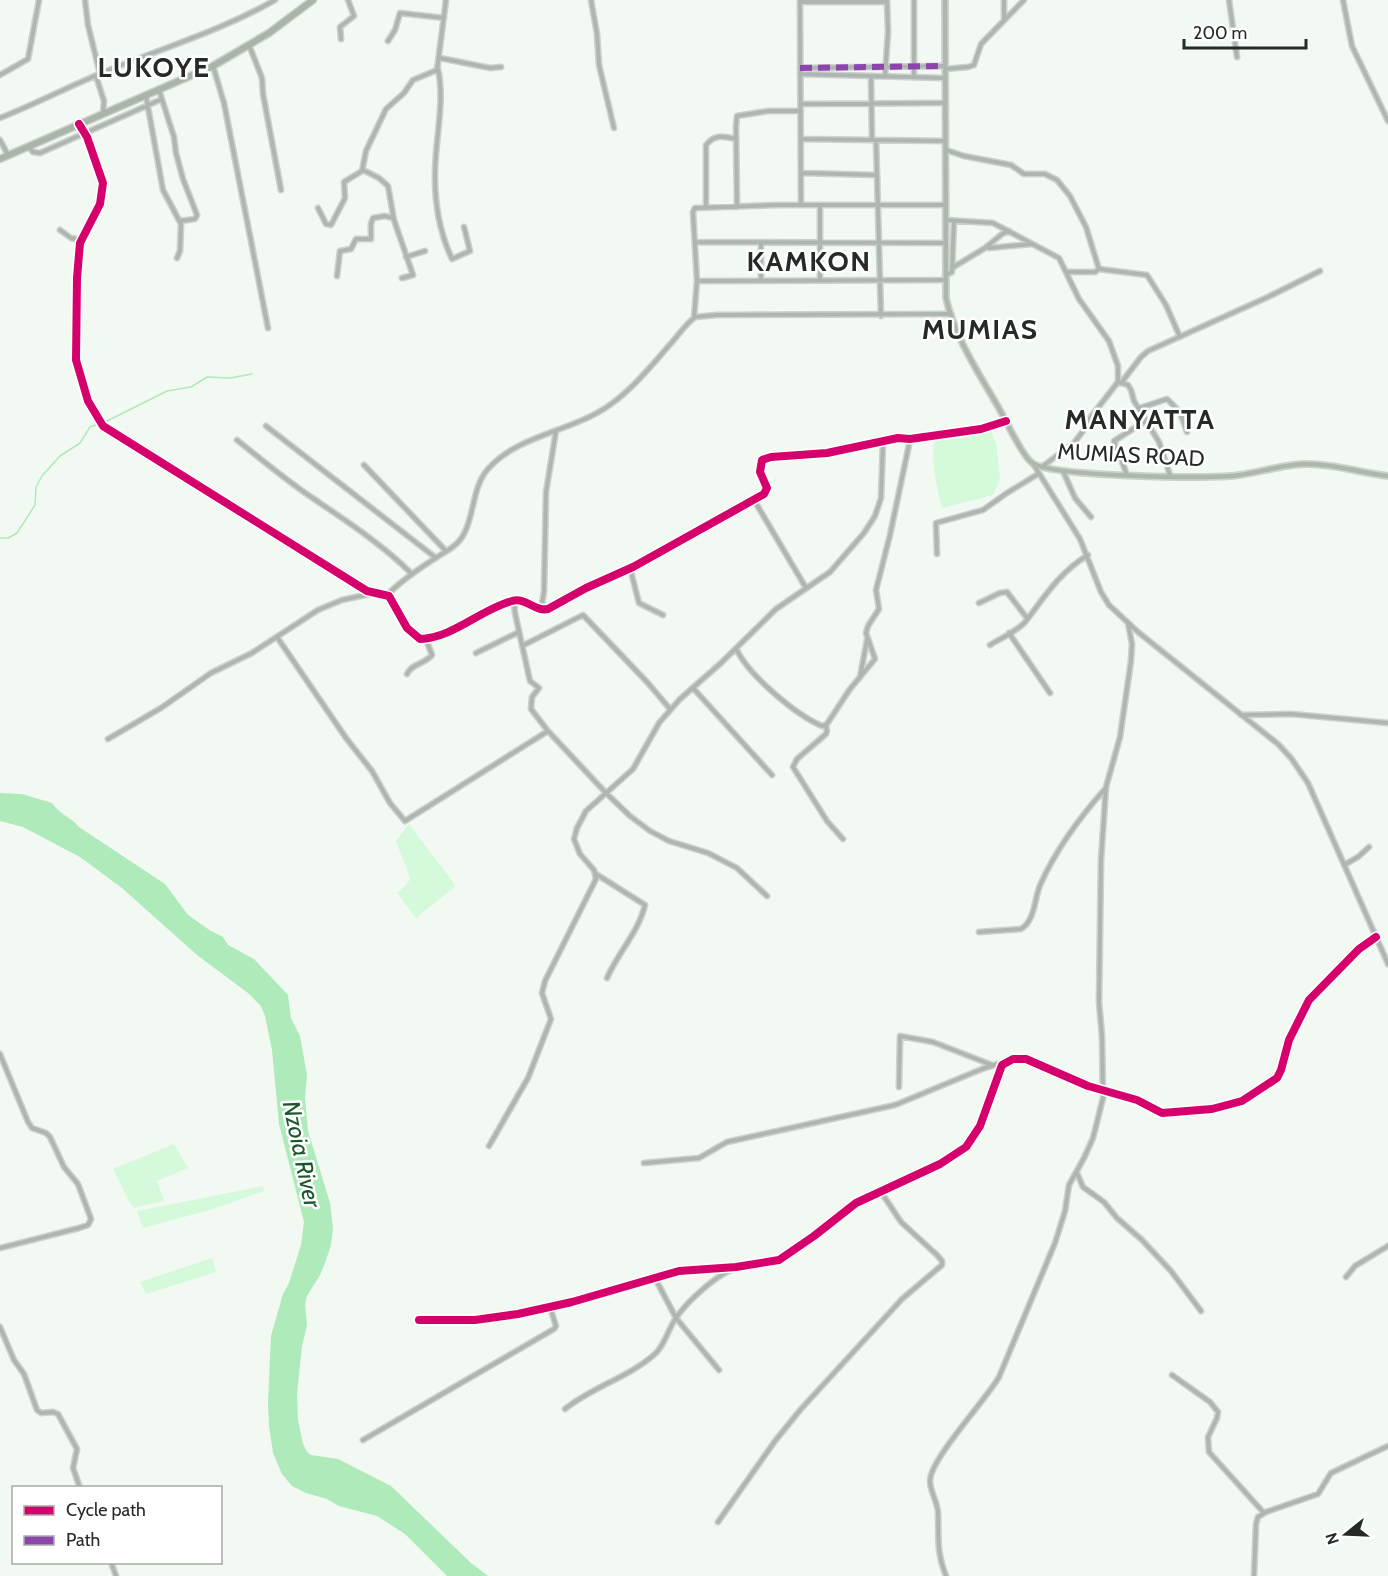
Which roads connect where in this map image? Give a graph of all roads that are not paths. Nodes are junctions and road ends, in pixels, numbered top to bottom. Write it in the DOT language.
graph roads {
  1 [pos="39,0"];
  2 [pos="85,0"];
  3 [pos="275,0"];
  4 [pos="313,0"];
  5 [pos="348,0"];
  6 [pos="446,0"];
  7 [pos="591,0"];
  8 [pos="914,0"];
  9 [pos="945,0"];
  10 [pos="1004,0"];
  11 [pos="1024,0"];
  12 [pos="1229,0"];
  13 [pos="1343,0"];
  14 [pos="800,1"];
  15 [pos="887,1"];
  16 [pos="444,18"];
  17 [pos="1005,21"];
  18 [pos="341,39"];
  19 [pos="388,41"];
  20 [pos="249,45"];
  21 [pos="1237,57"];
  22 [pos="440,58"];
  23 [pos="213,66"];
  24 [pos="886,66"];
  25 [pos="501,67"];
  26 [pos="915,67"];
  27 [pos="944,67"];
  28 [pos="800,68"];
  29 [pos="438,69"];
  30 [pos="800,74"];
  31 [pos="0,75"];
  32 [pos="98,75"];
  33 [pos="872,76"];
  34 [pos="885,76"];
  35 [pos="914,77"];
  36 [pos="944,78"];
  37 [pos="159,89"];
  38 [pos="146,95"];
  39 [pos="162,99"];
  40 [pos="128,103"];
  41 [pos="944,103"];
  42 [pos="801,104"];
  43 [pos="872,104"];
  44 [pos="148,105"];
  45 [pos="113,109"];
  46 [pos="801,111"];
  47 [pos="131,112"];
  48 [pos="101,114"];
  49 [pos="0,118"];
  50 [pos="116,118"];
  51 [pos="1388,121"];
  52 [pos="82,123"];
  53 [pos="104,123"];
  54 [pos="614,128"];
  55 [pos="87,132"];
  56 [pos="57,134"];
  57 [pos="736,139"];
  58 [pos="802,139"];
  59 [pos="0,140"];
  60 [pos="874,140"];
  61 [pos="945,141"];
  62 [pos="62,144"];
  63 [pos="29,146"];
  64 [pos="945,150"];
  65 [pos="8,155"];
  66 [pos="0,159"];
  67 [pos="363,170"];
  68 [pos="801,173"];
  69 [pos="877,176"];
  70 [pos="281,190"];
  71 [pos="801,205"];
  72 [pos="820,205"];
  73 [pos="945,205"];
  74 [pos="878,206"];
  75 [pos="706,207"];
  76 [pos="737,207"];
  77 [pos="318,208"];
  78 [pos="393,218"];
  79 [pos="945,220"];
  80 [pos="180,221"];
  81 [pos="954,221"];
  82 [pos="464,227"];
  83 [pos="60,230"];
  84 [pos="1010,231"];
  85 [pos="80,240"];
  86 [pos="695,242"];
  87 [pos="945,243"];
  88 [pos="761,244"];
  89 [pos="820,244"];
  90 [pos="879,244"];
  91 [pos="1033,244"];
  92 [pos="985,248"];
  93 [pos="425,251"];
  94 [pos="406,257"];
  95 [pos="177,258"];
  96 [pos="952,268"];
  97 [pos="1099,268"];
  98 [pos="1320,271"];
  99 [pos="1066,272"];
  100 [pos="337,276"];
  101 [pos="945,277"];
  102 [pos="402,278"];
  103 [pos="761,279"];
  104 [pos="820,279"];
  105 [pos="880,279"];
  106 [pos="697,280"];
  107 [pos="951,314"];
  108 [pos="881,316"];
  109 [pos="694,318"];
  110 [pos="268,328"];
  111 [pos="1180,337"];
  112 [pos="1120,383"];
  113 [pos="1140,408"];
  114 [pos="1147,420"];
  115 [pos="1006,422"];
  116 [pos="266,426"];
  117 [pos="556,430"];
  118 [pos="1187,432"];
  119 [pos="910,439"];
  120 [pos="237,440"];
  121 [pos="883,442"];
  122 [pos="1032,462"];
  123 [pos="364,465"];
  124 [pos="1043,466"];
  125 [pos="1063,471"];
  126 [pos="1038,474"];
  127 [pos="1127,475"];
  128 [pos="1170,475"];
  129 [pos="1388,476"];
  130 [pos="754,500"];
  131 [pos="1091,516"];
  132 [pos="446,552"];
  133 [pos="937,554"];
  134 [pos="1088,555"];
  135 [pos="436,558"];
  136 [pos="630,568"];
  137 [pos="412,574"];
  138 [pos="806,588"];
  139 [pos="371,593"];
  140 [pos="387,595"];
  141 [pos="514,600"];
  142 [pos="980,603"];
  143 [pos="540,609"];
  144 [pos="663,615"];
  145 [pos="1027,618"];
  146 [pos="1128,623"];
  147 [pos="519,632"];
  148 [pos="1009,633"];
  149 [pos="277,637"];
  150 [pos="426,639"];
  151 [pos="867,639"];
  152 [pos="990,645"];
  153 [pos="522,646"];
  154 [pos="736,648"];
  155 [pos="476,653"];
  156 [pos="407,674"];
  157 [pos="860,678"];
  158 [pos="693,688"];
  159 [pos="1050,693"];
  160 [pos="670,709"];
  161 [pos="1241,715"];
  162 [pos="1388,723"];
  163 [pos="826,725"];
  164 [pos="548,730"];
  165 [pos="108,739"];
  166 [pos="772,775"];
  167 [pos="1106,789"];
  168 [pos="606,793"];
  169 [pos="843,839"];
  170 [pos="1369,847"];
  171 [pos="1344,865"];
  172 [pos="596,874"];
  173 [pos="767,896"];
  174 [pos="979,932"];
  175 [pos="1376,938"];
  176 [pos="1381,947"];
  177 [pos="1387,948"];
  178 [pos="1388,964"];
  179 [pos="607,978"];
  180 [pos="0,1054"];
  181 [pos="1004,1062"];
  182 [pos="992,1065"];
  183 [pos="899,1087"];
  184 [pos="1103,1090"];
  185 [pos="489,1146"];
  186 [pos="644,1163"];
  187 [pos="1076,1172"];
  188 [pos="881,1192"];
  189 [pos="1388,1246"];
  190 [pos="0,1248"];
  191 [pos="736,1267"];
  192 [pos="1346,1277"];
  193 [pos="654,1278"];
  194 [pos="550,1307"];
  195 [pos="1201,1311"];
  196 [pos="676,1318"];
  197 [pos="419,1320"];
  198 [pos="0,1327"];
  199 [pos="719,1370"];
  200 [pos="1172,1375"];
  201 [pos="565,1410"];
  202 [pos="363,1440"];
  203 [pos="1388,1446"];
  204 [pos="79,1486"];
  205 [pos="1264,1513"];
  206 [pos="718,1522"];
  207 [pos="946,1576"];
  208 [pos="1254,1576"];
  1 -- 31 [label="street"];
  2 -- 32 [label="street"];
  3 -- 32 [label="street"];
  4 -- 20 [label="highway"];
  5 -- 18 [label="street"];
  6 -- 16 [label="street"];
  7 -- 54 [label="street"];
  8 -- 26 [label="street"];
  9 -- 27 [label="street, MUMIAS ROAD"];
  10 -- 17 [label="street"];
  11 -- 17 [label="street"];
  12 -- 21 [label="street"];
  13 -- 51 [label="street"];
  14 -- 15 [label="street"];
  14 -- 28 [label="street"];
  15 -- 24 [label="street"];
  16 -- 19 [label="street"];
  16 -- 22 [label="street"];
  17 -- 27 [label="street"];
  20 -- 23 [label="highway"];
  20 -- 70 [label="street"];
  22 -- 25 [label="street"];
  22 -- 29 [label="street"];
  23 -- 37 [label="highway"];
  23 -- 110 [label="street"];
  24 -- 26 [label="street"];
  24 -- 28 [label="street"];
  24 -- 34 [label="street"];
  26 -- 27 [label="street"];
  26 -- 35 [label="street"];
  27 -- 36 [label="street, MUMIAS ROAD"];
  28 -- 30 [label="street"];
  29 -- 67 [label="street"];
  29 -- 82 [label="street"];
  30 -- 33 [label="street"];
  30 -- 42 [label="street"];
  32 -- 48 [label="street"];
  32 -- 49 [label="street"];
  33 -- 34 [label="street"];
  33 -- 43 [label="street"];
  34 -- 35 [label="street"];
  35 -- 36 [label="street"];
  36 -- 41 [label="street, MUMIAS ROAD"];
  37 -- 38 [label="highway"];
  37 -- 39 [label="street"];
  38 -- 40 [label="highway"];
  38 -- 44 [label="street"];
  39 -- 44 [label="street"];
  39 -- 80 [label="street"];
  40 -- 45 [label="highway"];
  40 -- 47 [label="street"];
  41 -- 43 [label="street"];
  41 -- 61 [label="street, MUMIAS ROAD"];
  42 -- 43 [label="street"];
  42 -- 46 [label="street"];
  43 -- 60 [label="street"];
  44 -- 47 [label="street"];
  44 -- 80 [label="street"];
  45 -- 48 [label="highway"];
  45 -- 50 [label="street"];
  46 -- 57 [label="street"];
  46 -- 58 [label="street"];
  47 -- 50 [label="street"];
  48 -- 52 [label="highway"];
  48 -- 53 [label="street"];
  50 -- 53 [label="street"];
  52 -- 55 [label="street"];
  52 -- 56 [label="highway"];
  53 -- 55 [label="street"];
  55 -- 62 [label="street"];
  55 -- 85 [label="street"];
  56 -- 62 [label="street"];
  56 -- 63 [label="highway"];
  57 -- 75 [label="street"];
  57 -- 76 [label="street"];
  58 -- 60 [label="street"];
  58 -- 68 [label="street"];
  59 -- 65 [label="street"];
  60 -- 61 [label="street"];
  60 -- 69 [label="street"];
  61 -- 64 [label="street, MUMIAS ROAD"];
  62 -- 63 [label="street"];
  63 -- 65 [label="highway"];
  64 -- 73 [label="street, MUMIAS ROAD"];
  64 -- 97 [label="street"];
  65 -- 66 [label="highway"];
  67 -- 77 [label="street"];
  67 -- 78 [label="street"];
  68 -- 69 [label="street"];
  68 -- 71 [label="street"];
  69 -- 74 [label="street"];
  71 -- 72 [label="street"];
  71 -- 76 [label="street"];
  72 -- 74 [label="street"];
  72 -- 89 [label="street"];
  73 -- 74 [label="street"];
  73 -- 79 [label="street, MUMIAS ROAD"];
  74 -- 90 [label="street"];
  75 -- 76 [label="street"];
  75 -- 86 [label="street"];
  78 -- 94 [label="street"];
  78 -- 100 [label="street"];
  79 -- 81 [label="street"];
  79 -- 87 [label="street, MUMIAS ROAD"];
  80 -- 95 [label="street"];
  81 -- 84 [label="street"];
  81 -- 96 [label="street"];
  83 -- 85 [label="street"];
  84 -- 91 [label="street"];
  84 -- 92 [label="street"];
  85 -- 139 [label="street"];
  86 -- 88 [label="street"];
  86 -- 106 [label="street"];
  87 -- 90 [label="street"];
  87 -- 101 [label="street, MUMIAS ROAD"];
  88 -- 89 [label="street"];
  88 -- 103 [label="street"];
  89 -- 90 [label="street"];
  89 -- 104 [label="street"];
  90 -- 105 [label="street"];
  91 -- 92 [label="street"];
  91 -- 99 [label="street"];
  92 -- 96 [label="street"];
  93 -- 94 [label="street"];
  94 -- 102 [label="street"];
  96 -- 101 [label="street"];
  97 -- 99 [label="street"];
  97 -- 111 [label="street"];
  98 -- 111 [label="street"];
  99 -- 112 [label="street"];
  101 -- 105 [label="street"];
  101 -- 107 [label="street, MUMIAS ROAD"];
  103 -- 104 [label="street"];
  103 -- 106 [label="street"];
  104 -- 105 [label="street"];
  105 -- 108 [label="street"];
  106 -- 109 [label="street"];
  107 -- 108 [label="street"];
  107 -- 115 [label="street, MUMIAS ROAD"];
  108 -- 109 [label="street"];
  109 -- 117 [label="street"];
  111 -- 112 [label="street"];
  112 -- 113 [label="street"];
  112 -- 124 [label="street"];
  113 -- 114 [label="street"];
  113 -- 118 [label="street"];
  114 -- 127 [label="street"];
  114 -- 128 [label="street"];
  115 -- 119 [label="street"];
  115 -- 122 [label="street, MUMIAS ROAD"];
  116 -- 135 [label="street"];
  117 -- 132 [label="street"];
  117 -- 143 [label="street"];
  119 -- 121 [label="street"];
  119 -- 151 [label="street"];
  120 -- 137 [label="street"];
  121 -- 130 [label="street"];
  121 -- 138 [label="street"];
  122 -- 124 [label="street, MUMIAS ROAD"];
  122 -- 126 [label="street"];
  123 -- 132 [label="street"];
  124 -- 125 [label="street, MUMIAS ROAD"];
  125 -- 127 [label="street, MUMIAS ROAD"];
  125 -- 131 [label="street"];
  126 -- 133 [label="street"];
  126 -- 134 [label="street"];
  127 -- 128 [label="street, MUMIAS ROAD"];
  128 -- 129 [label="street, MUMIAS ROAD"];
  130 -- 136 [label="street"];
  130 -- 138 [label="street"];
  132 -- 135 [label="street"];
  134 -- 145 [label="street"];
  134 -- 146 [label="street"];
  135 -- 137 [label="street"];
  136 -- 143 [label="street"];
  136 -- 144 [label="street"];
  137 -- 140 [label="street"];
  138 -- 154 [label="street"];
  139 -- 140 [label="street"];
  139 -- 149 [label="street"];
  140 -- 150 [label="street"];
  141 -- 143 [label="street"];
  141 -- 147 [label="street"];
  141 -- 150 [label="street"];
  142 -- 145 [label="street"];
  145 -- 148 [label="street"];
  146 -- 161 [label="street"];
  146 -- 167 [label="street"];
  147 -- 153 [label="street"];
  147 -- 155 [label="street"];
  148 -- 152 [label="street"];
  148 -- 159 [label="street"];
  149 -- 164 [label="street"];
  149 -- 165 [label="street"];
  150 -- 156 [label="street"];
  151 -- 157 [label="street"];
  151 -- 157 [label="street"];
  153 -- 160 [label="street"];
  153 -- 164 [label="street"];
  154 -- 158 [label="street"];
  154 -- 163 [label="street"];
  157 -- 163 [label="street"];
  158 -- 160 [label="street"];
  158 -- 166 [label="street"];
  160 -- 168 [label="street"];
  161 -- 162 [label="street"];
  161 -- 171 [label="street"];
  163 -- 169 [label="street"];
  164 -- 168 [label="street"];
  167 -- 174 [label="street"];
  167 -- 184 [label="street"];
  168 -- 172 [label="street"];
  168 -- 173 [label="street"];
  170 -- 171 [label="street"];
  171 -- 175 [label="street"];
  172 -- 179 [label="street"];
  172 -- 185 [label="street"];
  175 -- 176 [label="street"];
  175 -- 184 [label="street"];
  176 -- 177 [label="street"];
  176 -- 178 [label="street"];
  180 -- 190 [label="street"];
  181 -- 182 [label="street"];
  181 -- 184 [label="street"];
  181 -- 188 [label="street"];
  182 -- 183 [label="street"];
  182 -- 186 [label="street"];
  184 -- 187 [label="street"];
  187 -- 195 [label="street"];
  187 -- 207 [label="street"];
  188 -- 191 [label="street"];
  188 -- 206 [label="street"];
  189 -- 192 [label="street"];
  191 -- 193 [label="street"];
  191 -- 196 [label="street"];
  193 -- 194 [label="street"];
  193 -- 196 [label="street"];
  194 -- 197 [label="street"];
  194 -- 202 [label="street"];
  196 -- 199 [label="street"];
  196 -- 201 [label="street"];
  198 -- 204 [label="street"];
  200 -- 205 [label="street"];
  203 -- 205 [label="street"];
  205 -- 208 [label="street"];
}
